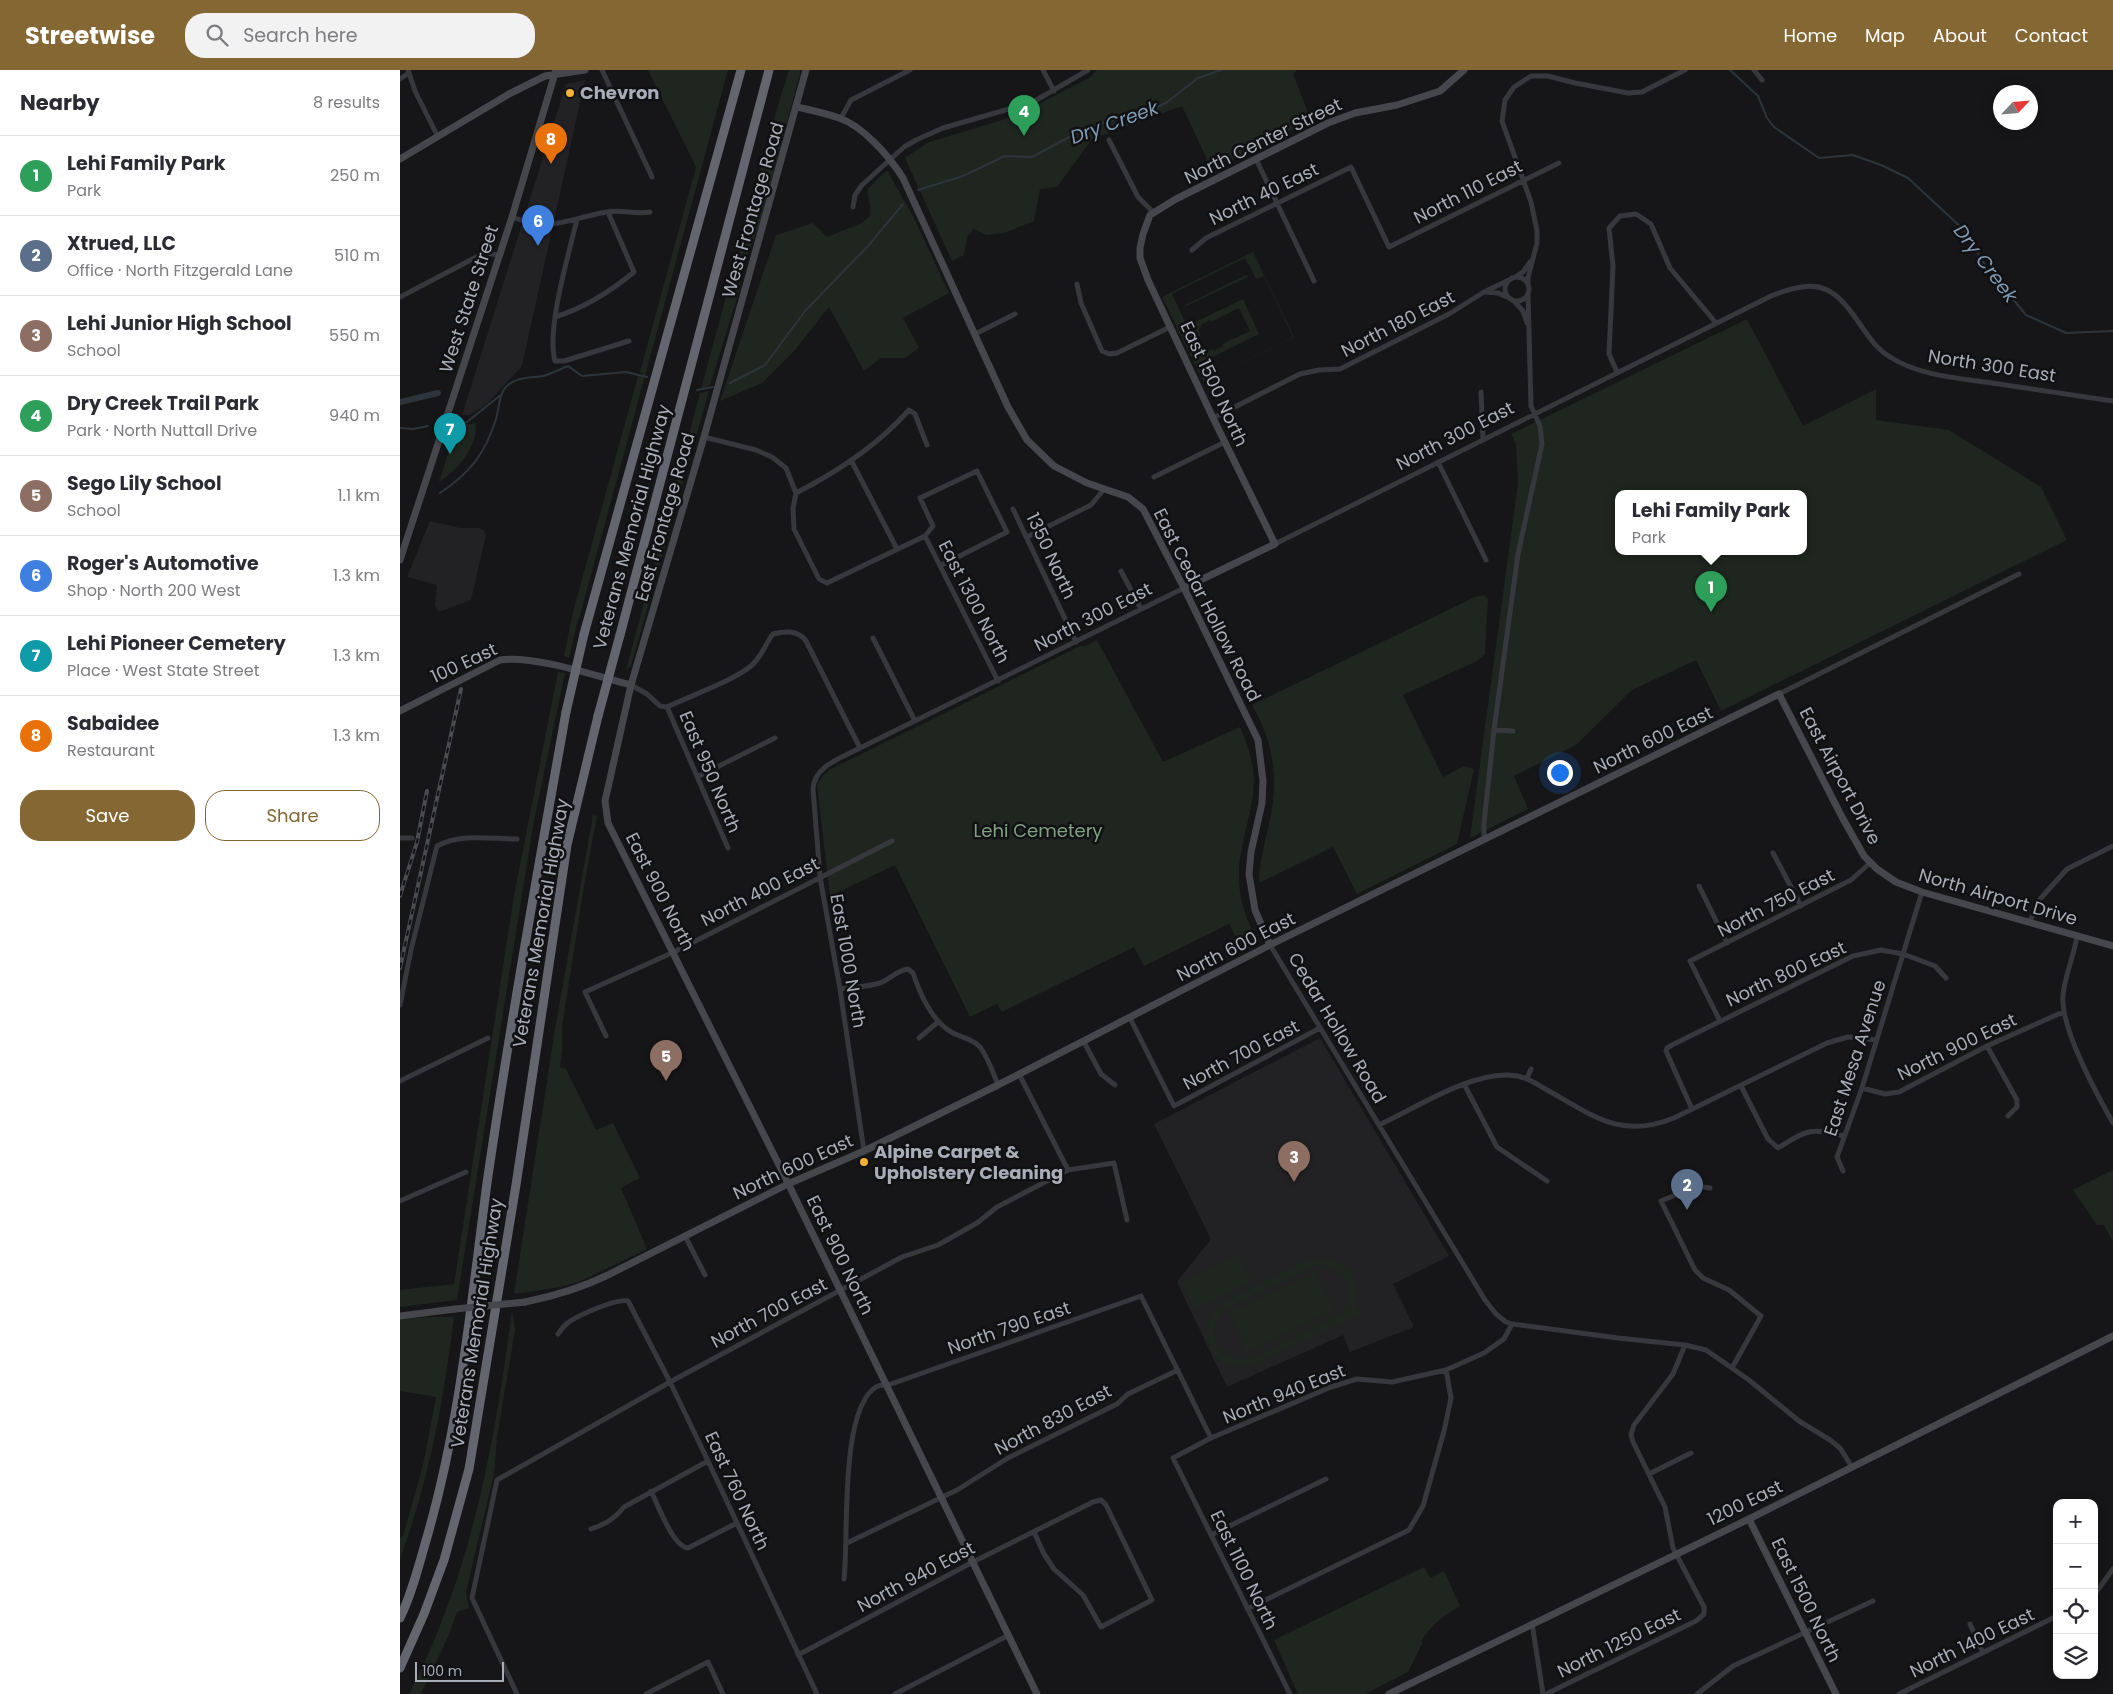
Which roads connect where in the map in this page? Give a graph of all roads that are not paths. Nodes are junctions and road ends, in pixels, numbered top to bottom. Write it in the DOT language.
graph roads {
  1 [pos="585,70"];
  2 [pos="602,70"];
  3 [pos="741,70"];
  4 [pos="769,70"];
  5 [pos="806,70"];
  6 [pos="910,70"];
  7 [pos="1043,70"];
  8 [pos="1088,70"];
  9 [pos="1464,70"];
  10 [pos="1685,70"];
  11 [pos="1754,70"];
  12 [pos="408,72"];
  13 [pos="555,73"];
  14 [pos="400,79"];
  15 [pos="1762,80"];
  16 [pos="1054,92"];
  17 [pos="797,107"];
  18 [pos="841,118"];
  19 [pos="438,137"];
  20 [pos="1108,140"];
  21 [pos="890,159"];
  22 [pos="400,160"];
  23 [pos="1256,160"];
  24 [pos="1559,162"];
  25 [pos="652,177"];
  26 [pos="1523,179"];
  27 [pos="1277,202"];
  28 [pos="853,207"];
  29 [pos="608,212"];
  30 [pos="650,212"];
  31 [pos="1154,213"];
  32 [pos="512,216"];
  33 [pos="577,219"];
  34 [pos="1143,234"];
  35 [pos="1390,247"];
  36 [pos="1192,250"];
  37 [pos="499,255"];
  38 [pos="1533,257"];
  39 [pos="1511,279"];
  40 [pos="1314,281"];
  41 [pos="1077,284"];
  42 [pos="1528,286"];
  43 [pos="1484,292"];
  44 [pos="1528,293"];
  45 [pos="400,297"];
  46 [pos="1510,299"];
  47 [pos="1015,314"];
  48 [pos="555,317"];
  49 [pos="1528,323"];
  50 [pos="1716,323"];
  51 [pos="1170,327"];
  52 [pos="975,334"];
  53 [pos="629,341"];
  54 [pos="726,357"];
  55 [pos="1617,372"];
  56 [pos="1481,392"];
  57 [pos="2113,401"];
  58 [pos="1534,413"];
  59 [pos="1212,418"];
  60 [pos="704,437"];
  61 [pos="1483,439"];
  62 [pos="1225,442"];
  63 [pos="927,445"];
  64 [pos="851,460"];
  65 [pos="1438,462"];
  66 [pos="1154,477"];
  67 [pos="1105,488"];
  68 [pos="796,493"];
  69 [pos="1013,509"];
  70 [pos="925,536"];
  71 [pos="1026,537"];
  72 [pos="1275,544"];
  73 [pos="897,549"];
  74 [pos="400,560"];
  75 [pos="1486,560"];
  76 [pos="940,566"];
  77 [pos="1121,571"];
  78 [pos="2019,574"];
  79 [pos="1184,588"];
  80 [pos="1140,609"];
  81 [pos="873,638"];
  82 [pos="1076,642"];
  83 [pos="998,681"];
  84 [pos="631,685"];
  85 [pos="1779,694"];
  86 [pos="667,706"];
  87 [pos="400,711"];
  88 [pos="915,721"];
  89 [pos="1494,730"];
  90 [pos="1513,731"];
  91 [pos="775,738"];
  92 [pos="860,748"];
  93 [pos="816,776"];
  94 [pos="697,778"];
  95 [pos="400,838"];
  96 [pos="412,838"];
  97 [pos="517,839"];
  98 [pos="1484,840"];
  99 [pos="892,841"];
  100 [pos="2113,846"];
  101 [pos="728,848"];
  102 [pos="1774,853"];
  103 [pos="1870,863"];
  104 [pos="1877,869"];
  105 [pos="820,877"];
  106 [pos="1699,886"];
  107 [pos="1922,892"];
  108 [pos="1801,906"];
  109 [pos="2030,921"];
  110 [pos="2077,936"];
  111 [pos="1727,943"];
  112 [pos="1270,945"];
  113 [pos="2113,946"];
  114 [pos="674,952"];
  115 [pos="1903,954"];
  116 [pos="1946,978"];
  117 [pos="840,989"];
  118 [pos="400,1005"];
  119 [pos="2063,1012"];
  120 [pos="1130,1018"];
  121 [pos="1720,1021"];
  122 [pos="938,1022"];
  123 [pos="1320,1028"];
  124 [pos="606,1036"];
  125 [pos="488,1038"];
  126 [pos="919,1038"];
  127 [pos="1876,1040"];
  128 [pos="1084,1042"];
  129 [pos="1987,1046"];
  130 [pos="1531,1069"];
  131 [pos="1020,1074"];
  132 [pos="1527,1078"];
  133 [pos="400,1081"];
  134 [pos="1464,1084"];
  135 [pos="998,1085"];
  136 [pos="1115,1085"];
  137 [pos="1741,1086"];
  138 [pos="1862,1088"];
  139 [pos="1692,1109"];
  140 [pos="2008,1116"];
  141 [pos="2113,1123"];
  142 [pos="1379,1125"];
  143 [pos="1844,1136"];
  144 [pos="864,1151"];
  145 [pos="1068,1170"];
  146 [pos="1842,1171"];
  147 [pos="466,1172"];
  148 [pos="1547,1181"];
  149 [pos="788,1184"];
  150 [pos="1710,1188"];
  151 [pos="400,1201"];
  152 [pos="1127,1220"];
  153 [pos="685,1236"];
  154 [pos="705,1275"];
  155 [pos="840,1291"];
  156 [pos="400,1316"];
  157 [pos="1512,1324"];
  158 [pos="558,1334"];
  159 [pos="2113,1336"];
  160 [pos="1685,1345"];
  161 [pos="1732,1368"];
  162 [pos="1178,1370"];
  163 [pos="1446,1370"];
  164 [pos="670,1382"];
  165 [pos="888,1385"];
  166 [pos="1211,1438"];
  167 [pos="1691,1453"];
  168 [pos="1173,1458"];
  169 [pos="708,1461"];
  170 [pos="1852,1467"];
  171 [pos="1649,1474"];
  172 [pos="1326,1479"];
  173 [pos="651,1491"];
  174 [pos="942,1497"];
  175 [pos="1749,1519"];
  176 [pos="737,1523"];
  177 [pos="591,1529"];
  178 [pos="1034,1532"];
  179 [pos="1211,1535"];
  180 [pos="846,1543"];
  181 [pos="1675,1553"];
  182 [pos="973,1562"];
  183 [pos="2113,1569"];
  184 [pos="844,1579"];
  185 [pos="2098,1590"];
  186 [pos="1873,1600"];
  187 [pos="1247,1609"];
  188 [pos="400,1618"];
  189 [pos="2053,1618"];
  190 [pos="1532,1623"];
  191 [pos="1970,1624"];
  192 [pos="1806,1632"];
  193 [pos="1009,1635"];
  194 [pos="1983,1653"];
  195 [pos="798,1655"];
  196 [pos="400,1668"];
  197 [pos="517,1694"];
  198 [pos="646,1694"];
  199 [pos="723,1694"];
  200 [pos="816,1694"];
  201 [pos="895,1694"];
  202 [pos="1038,1694"];
  203 [pos="1290,1694"];
  204 [pos="1390,1694"];
  205 [pos="1545,1694"];
  206 [pos="1697,1694"];
  207 [pos="1836,1694"];
  208 [pos="1899,1694"];
  1 -- 13 [label="street"];
  2 -- 25 [label="street"];
  3 -- 188 [label="highway, Veterans Memorial Highway, bridge"];
  4 -- 196 [label="highway, Veterans Memorial Highway, bridge"];
  5 -- 17 [label="street, West Frontage Road"];
  6 -- 18 [label="street"];
  7 -- 16 [label="street"];
  8 -- 16 [label="street"];
  9 -- 23 [label="street, North Center Street"];
  10 -- 26 [label="street"];
  11 -- 15 [label="street"];
  12 -- 14 [label="street"];
  12 -- 19 [label="street"];
  13 -- 19 [label="street"];
  13 -- 32 [label="street, West State Street"];
  16 -- 21 [label="street"];
  17 -- 18 [label="street"];
  17 -- 54 [label="street, West Frontage Road"];
  18 -- 21 [label="street, East Cedar Hollow Road"];
  19 -- 22 [label="street"];
  20 -- 31 [label="street"];
  21 -- 28 [label="street"];
  21 -- 52 [label="street, East Cedar Hollow Road"];
  23 -- 27 [label="street"];
  23 -- 31 [label="street, North Center Street"];
  24 -- 26 [label="street, North 110 East"];
  26 -- 35 [label="street, North 110 East"];
  26 -- 38 [label="street"];
  27 -- 35 [label="street, North 40 East"];
  27 -- 36 [label="street, North 40 East"];
  27 -- 40 [label="street"];
  29 -- 30 [label="street"];
  29 -- 33 [label="street"];
  29 -- 48 [label="street"];
  31 -- 34 [label="street, North Center Street"];
  32 -- 33 [label="street"];
  32 -- 37 [label="street, West State Street"];
  33 -- 48 [label="street"];
  34 -- 51 [label="street, East 1500 North"];
  37 -- 45 [label="street"];
  37 -- 74 [label="street, West State Street"];
  38 -- 39 [label="street"];
  38 -- 42 [label="street"];
  39 -- 42 [label="street"];
  39 -- 43 [label="street, North 180 East"];
  39 -- 46 [label="street"];
  41 -- 51 [label="street"];
  42 -- 44 [label="street"];
  43 -- 46 [label="street"];
  43 -- 59 [label="street, North 180 East"];
  44 -- 46 [label="street"];
  44 -- 49 [label="street"];
  46 -- 49 [label="street"];
  47 -- 52 [label="street"];
  48 -- 53 [label="street"];
  49 -- 58 [label="street"];
  50 -- 55 [label="street, North 300 East"];
  50 -- 55 [label="street"];
  50 -- 57 [label="street, North 300 East"];
  51 -- 59 [label="street, East 1500 North"];
  52 -- 67 [label="street, East Cedar Hollow Road"];
  54 -- 60 [label="street, East Frontage Road"];
  55 -- 58 [label="street, North 300 East"];
  56 -- 61 [label="street"];
  58 -- 61 [label="street, North 300 East"];
  58 -- 89 [label="street"];
  59 -- 62 [label="street, East 1500 North"];
  60 -- 68 [label="street"];
  60 -- 84 [label="street, East Frontage Road"];
  61 -- 65 [label="street, North 300 East"];
  62 -- 66 [label="street"];
  62 -- 72 [label="street, East 1500 North"];
  63 -- 64 [label="street"];
  64 -- 68 [label="street"];
  64 -- 73 [label="street"];
  65 -- 72 [label="street, North 300 East"];
  65 -- 75 [label="street"];
  67 -- 71 [label="street"];
  67 -- 79 [label="street, East Cedar Hollow Road"];
  68 -- 73 [label="street"];
  69 -- 71 [label="street, 1350 North"];
  70 -- 73 [label="street"];
  70 -- 76 [label="street, East 1300 North"];
  70 -- 76 [label="street"];
  71 -- 82 [label="street, 1350 North"];
  72 -- 79 [label="street, North 300 East"];
  76 -- 83 [label="street, East 1300 North"];
  77 -- 80 [label="street"];
  78 -- 85 [label="street, North 600 East"];
  79 -- 80 [label="street, North 300 East"];
  79 -- 112 [label="street, East Cedar Hollow Road"];
  80 -- 82 [label="street, North 300 East"];
  81 -- 88 [label="street"];
  82 -- 83 [label="street, North 300 East"];
  83 -- 88 [label="street, North 300 East"];
  84 -- 86 [label="street"];
  84 -- 87 [label="street, 100 East"];
  84 -- 114 [label="street, East 900 North"];
  85 -- 98 [label="street, North 600 East"];
  85 -- 103 [label="street, East Airport Drive"];
  86 -- 92 [label="street"];
  86 -- 94 [label="street, East 950 North"];
  88 -- 92 [label="street, North 300 East"];
  89 -- 90 [label="street"];
  89 -- 98 [label="street"];
  91 -- 94 [label="street"];
  92 -- 93 [label="street, North 300 East"];
  93 -- 105 [label="street, East 1000 North"];
  94 -- 101 [label="street, East 950 North"];
  95 -- 96 [label="street"];
  97 -- 118 [label="street"];
  98 -- 112 [label="street, North 600 East"];
  99 -- 105 [label="street, North 400 East"];
  100 -- 109 [label="street"];
  102 -- 108 [label="street"];
  103 -- 104 [label="street, East Airport Drive"];
  103 -- 108 [label="street, North 750 East"];
  104 -- 107 [label="street, North Airport Drive"];
  105 -- 114 [label="street, North 400 East"];
  105 -- 117 [label="street, East 1000 North"];
  106 -- 111 [label="street"];
  107 -- 109 [label="street, North Airport Drive"];
  107 -- 115 [label="street, East Mesa Avenue"];
  108 -- 111 [label="street, North 750 East"];
  109 -- 110 [label="street, North Airport Drive"];
  110 -- 113 [label="street, North Airport Drive"];
  110 -- 119 [label="street"];
  111 -- 121 [label="street, North 750 East"];
  112 -- 120 [label="street, North 600 East"];
  112 -- 123 [label="street, Cedar Hollow Road"];
  114 -- 124 [label="street, North 400 East"];
  114 -- 149 [label="street, East 900 North"];
  115 -- 116 [label="street, North 800 East"];
  115 -- 121 [label="street, North 800 East"];
  115 -- 127 [label="street, East Mesa Avenue"];
  117 -- 122 [label="street"];
  117 -- 144 [label="street, East 1000 North"];
  119 -- 129 [label="street, North 900 East"];
  119 -- 141 [label="street"];
  120 -- 123 [label="street, North 700 East"];
  120 -- 128 [label="street, North 600 East"];
  121 -- 139 [label="street, North 800 East"];
  122 -- 126 [label="street"];
  122 -- 135 [label="street"];
  123 -- 142 [label="street, Cedar Hollow Road"];
  125 -- 133 [label="street"];
  127 -- 137 [label="street"];
  127 -- 138 [label="street, East Mesa Avenue"];
  128 -- 131 [label="street, North 600 East"];
  128 -- 136 [label="street"];
  129 -- 138 [label="street, North 900 East"];
  129 -- 140 [label="street"];
  130 -- 132 [label="street"];
  131 -- 135 [label="street, North 600 East"];
  131 -- 145 [label="street"];
  132 -- 134 [label="street"];
  132 -- 139 [label="street"];
  134 -- 142 [label="street"];
  134 -- 148 [label="street"];
  135 -- 144 [label="street, North 600 East"];
  137 -- 139 [label="street"];
  137 -- 143 [label="street"];
  138 -- 143 [label="street, East Mesa Avenue"];
  142 -- 157 [label="street"];
  143 -- 146 [label="street, East Mesa Avenue"];
  144 -- 149 [label="street, North 600 East"];
  145 -- 152 [label="street, North 700 East"];
  145 -- 155 [label="street, North 700 East"];
  147 -- 151 [label="street"];
  149 -- 153 [label="street, North 600 East"];
  149 -- 155 [label="street, East 900 North"];
  150 -- 161 [label="street"];
  153 -- 154 [label="street"];
  153 -- 156 [label="street, North 600 East, bridge"];
  155 -- 164 [label="street, North 700 East"];
  155 -- 165 [label="street, East 900 North"];
  157 -- 160 [label="street"];
  157 -- 163 [label="street, North 940 East"];
  158 -- 164 [label="street, East 760 North"];
  159 -- 170 [label="street, 1200 East"];
  160 -- 161 [label="street"];
  160 -- 171 [label="street"];
  161 -- 170 [label="street"];
  162 -- 165 [label="street, North 790 East"];
  162 -- 166 [label="street"];
  162 -- 174 [label="street, North 830 East"];
  163 -- 166 [label="street, North 940 East"];
  163 -- 187 [label="street"];
  164 -- 169 [label="street, East 760 North"];
  164 -- 197 [label="street, North 700 East"];
  165 -- 174 [label="street, East 900 North"];
  165 -- 180 [label="street, North 790 East"];
  166 -- 168 [label="street, North 940 East"];
  167 -- 171 [label="street"];
  168 -- 179 [label="street, East 1100 North"];
  169 -- 173 [label="street"];
  169 -- 176 [label="street, East 760 North"];
  170 -- 175 [label="street, 1200 East"];
  171 -- 181 [label="street"];
  172 -- 179 [label="street"];
  173 -- 176 [label="street"];
  173 -- 177 [label="street"];
  174 -- 180 [label="street, North 830 East"];
  174 -- 182 [label="street, East 900 North"];
  175 -- 181 [label="street, 1200 East"];
  175 -- 192 [label="street, East 1500 North"];
  176 -- 195 [label="street, East 760 North"];
  178 -- 178 [label="street, North 940 East"];
  178 -- 182 [label="street, North 940 East"];
  179 -- 187 [label="street, East 1100 North"];
  180 -- 184 [label="street"];
  181 -- 190 [label="street, 1200 East"];
  181 -- 205 [label="street, North 1250 East"];
  182 -- 193 [label="street, East 900 North"];
  182 -- 195 [label="street, North 940 East"];
  183 -- 185 [label="street"];
  186 -- 192 [label="street"];
  187 -- 203 [label="street, East 1100 North"];
  189 -- 194 [label="street, North 1400 East"];
  190 -- 204 [label="street, 1200 East"];
  190 -- 205 [label="street"];
  191 -- 194 [label="street"];
  192 -- 206 [label="street"];
  192 -- 207 [label="street, East 1500 North"];
  193 -- 201 [label="street"];
  193 -- 202 [label="street, East 900 North"];
  194 -- 208 [label="street, North 1400 East"];
  195 -- 200 [label="street, East 760 North"];
  198 -- 199 [label="street"];
}
